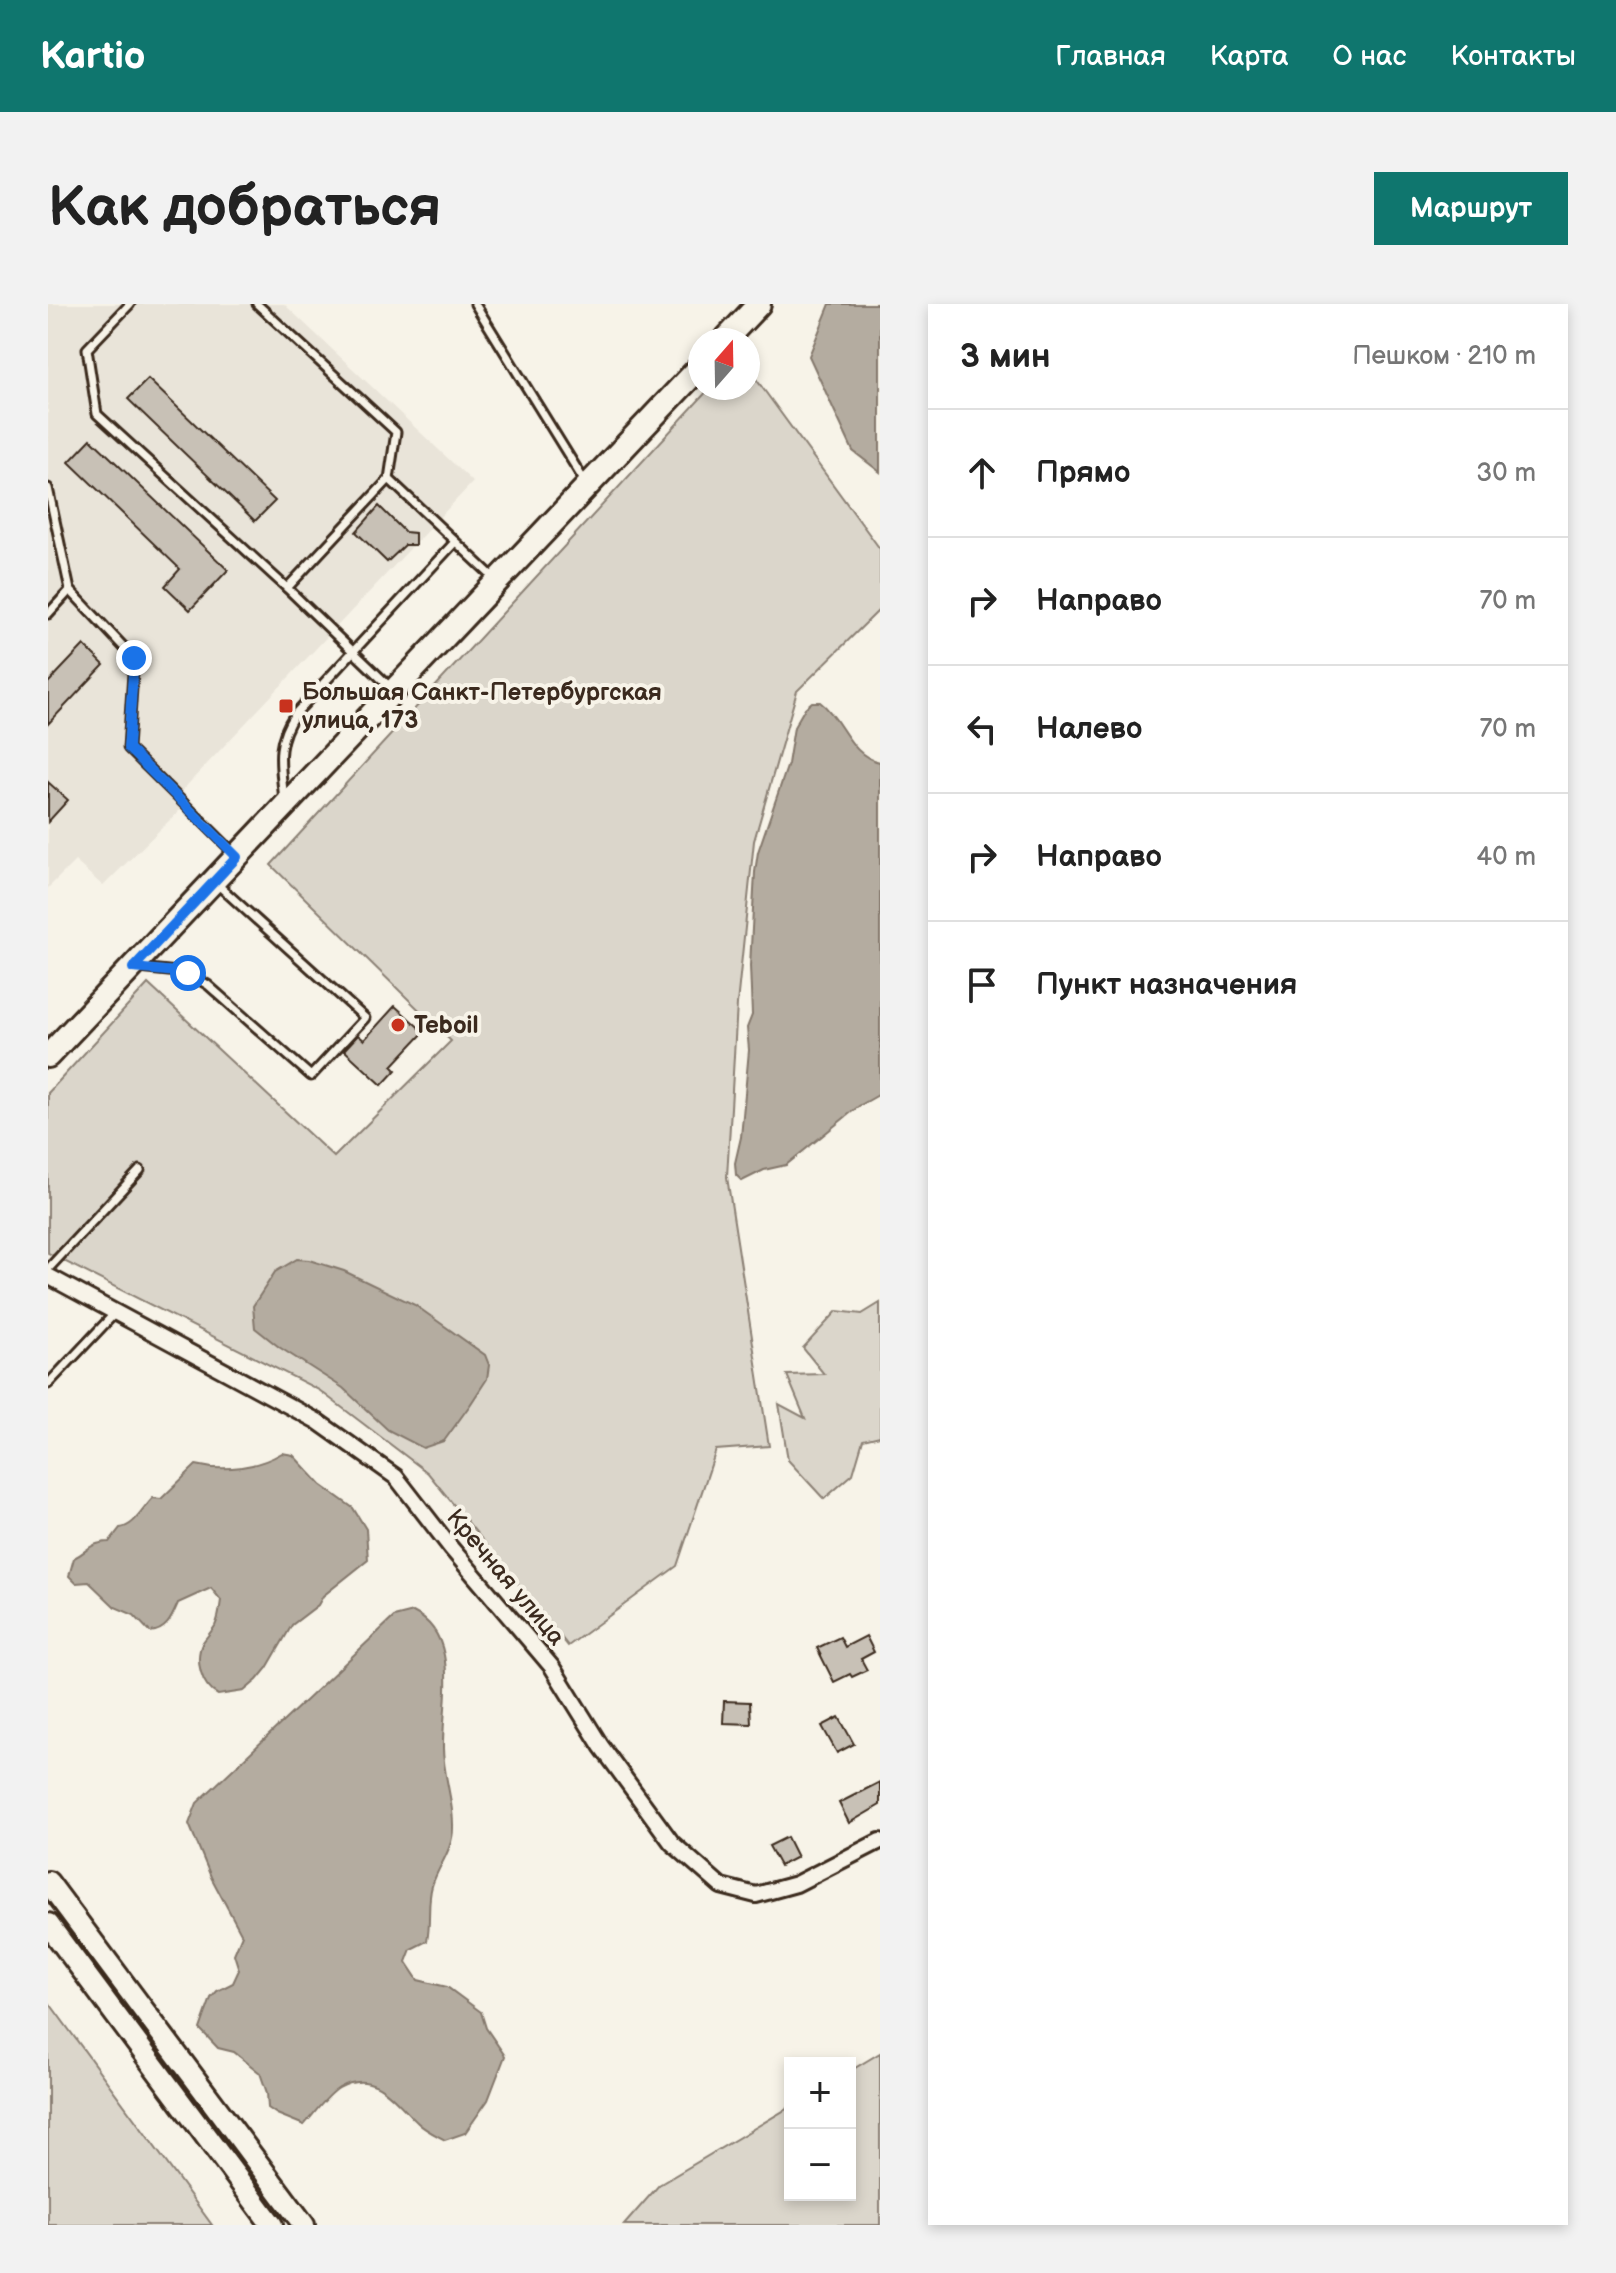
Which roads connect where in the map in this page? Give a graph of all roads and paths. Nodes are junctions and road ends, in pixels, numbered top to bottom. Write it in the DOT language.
graph roads {
  1 [pos="130,304"];
  2 [pos="257,304"];
  3 [pos="475,304"];
  4 [pos="759,304"];
  5 [pos="736,328"];
  6 [pos="688,380"];
  7 [pos="389,479"];
  8 [pos="587,487"];
  9 [pos="48,488"];
  10 [pos="455,542"];
  11 [pos="496,581"];
  12 [pos="287,588"];
  13 [pos="70,590"];
  14 [pos="48,614"];
  15 [pos="353,651"];
  16 [pos="394,691"];
  17 [pos="285,807"];
  18 [pos="237,857"];
  19 [pos="214,882"];
  20 [pos="133,968"];
  21 [pos="48,1056"];
  22 [pos="140,1170"];
  23 [pos="48,1269"];
  24 [pos="48,1276"];
  25 [pos="115,1313"];
  26 [pos="48,1384"];
  27 [pos="880,1841"];
  28 [pos="48,1882"];
  29 [pos="48,1924"];
  30 [pos="272,2225"];
  31 [pos="304,2225"];
  1 -- 12 [label="lane"];
  2 -- 7 [label="lane"];
  3 -- 8 [label="lane"];
  4 -- 5 [label="main road"];
  6 -- 8 [label="main road"];
  7 -- 10 [label="lane"];
  7 -- 12 [label="lane"];
  8 -- 11 [label="main road"];
  9 -- 13 [label="lane"];
  10 -- 11 [label="lane"];
  10 -- 15 [label="lane"];
  11 -- 16 [label="main road"];
  12 -- 15 [label="lane"];
  13 -- 14 [label="lane"];
  13 -- 18 [label="lane"];
  15 -- 16 [label="lane"];
  15 -- 17 [label="lane"];
  16 -- 17 [label="main road"];
  17 -- 18 [label="main road"];
  18 -- 19 [label="main road"];
  19 -- 20 [label="main road"];
  19 -- 20 [label="lane"];
  20 -- 21 [label="main road"];
  22 -- 23 [label="lane"];
  24 -- 25 [label="street, Кречная улица"];
  25 -- 26 [label="lane"];
  25 -- 27 [label="street, Кречная улица"];
  28 -- 31 [label="main road"];
  29 -- 30 [label="main road"];
}
